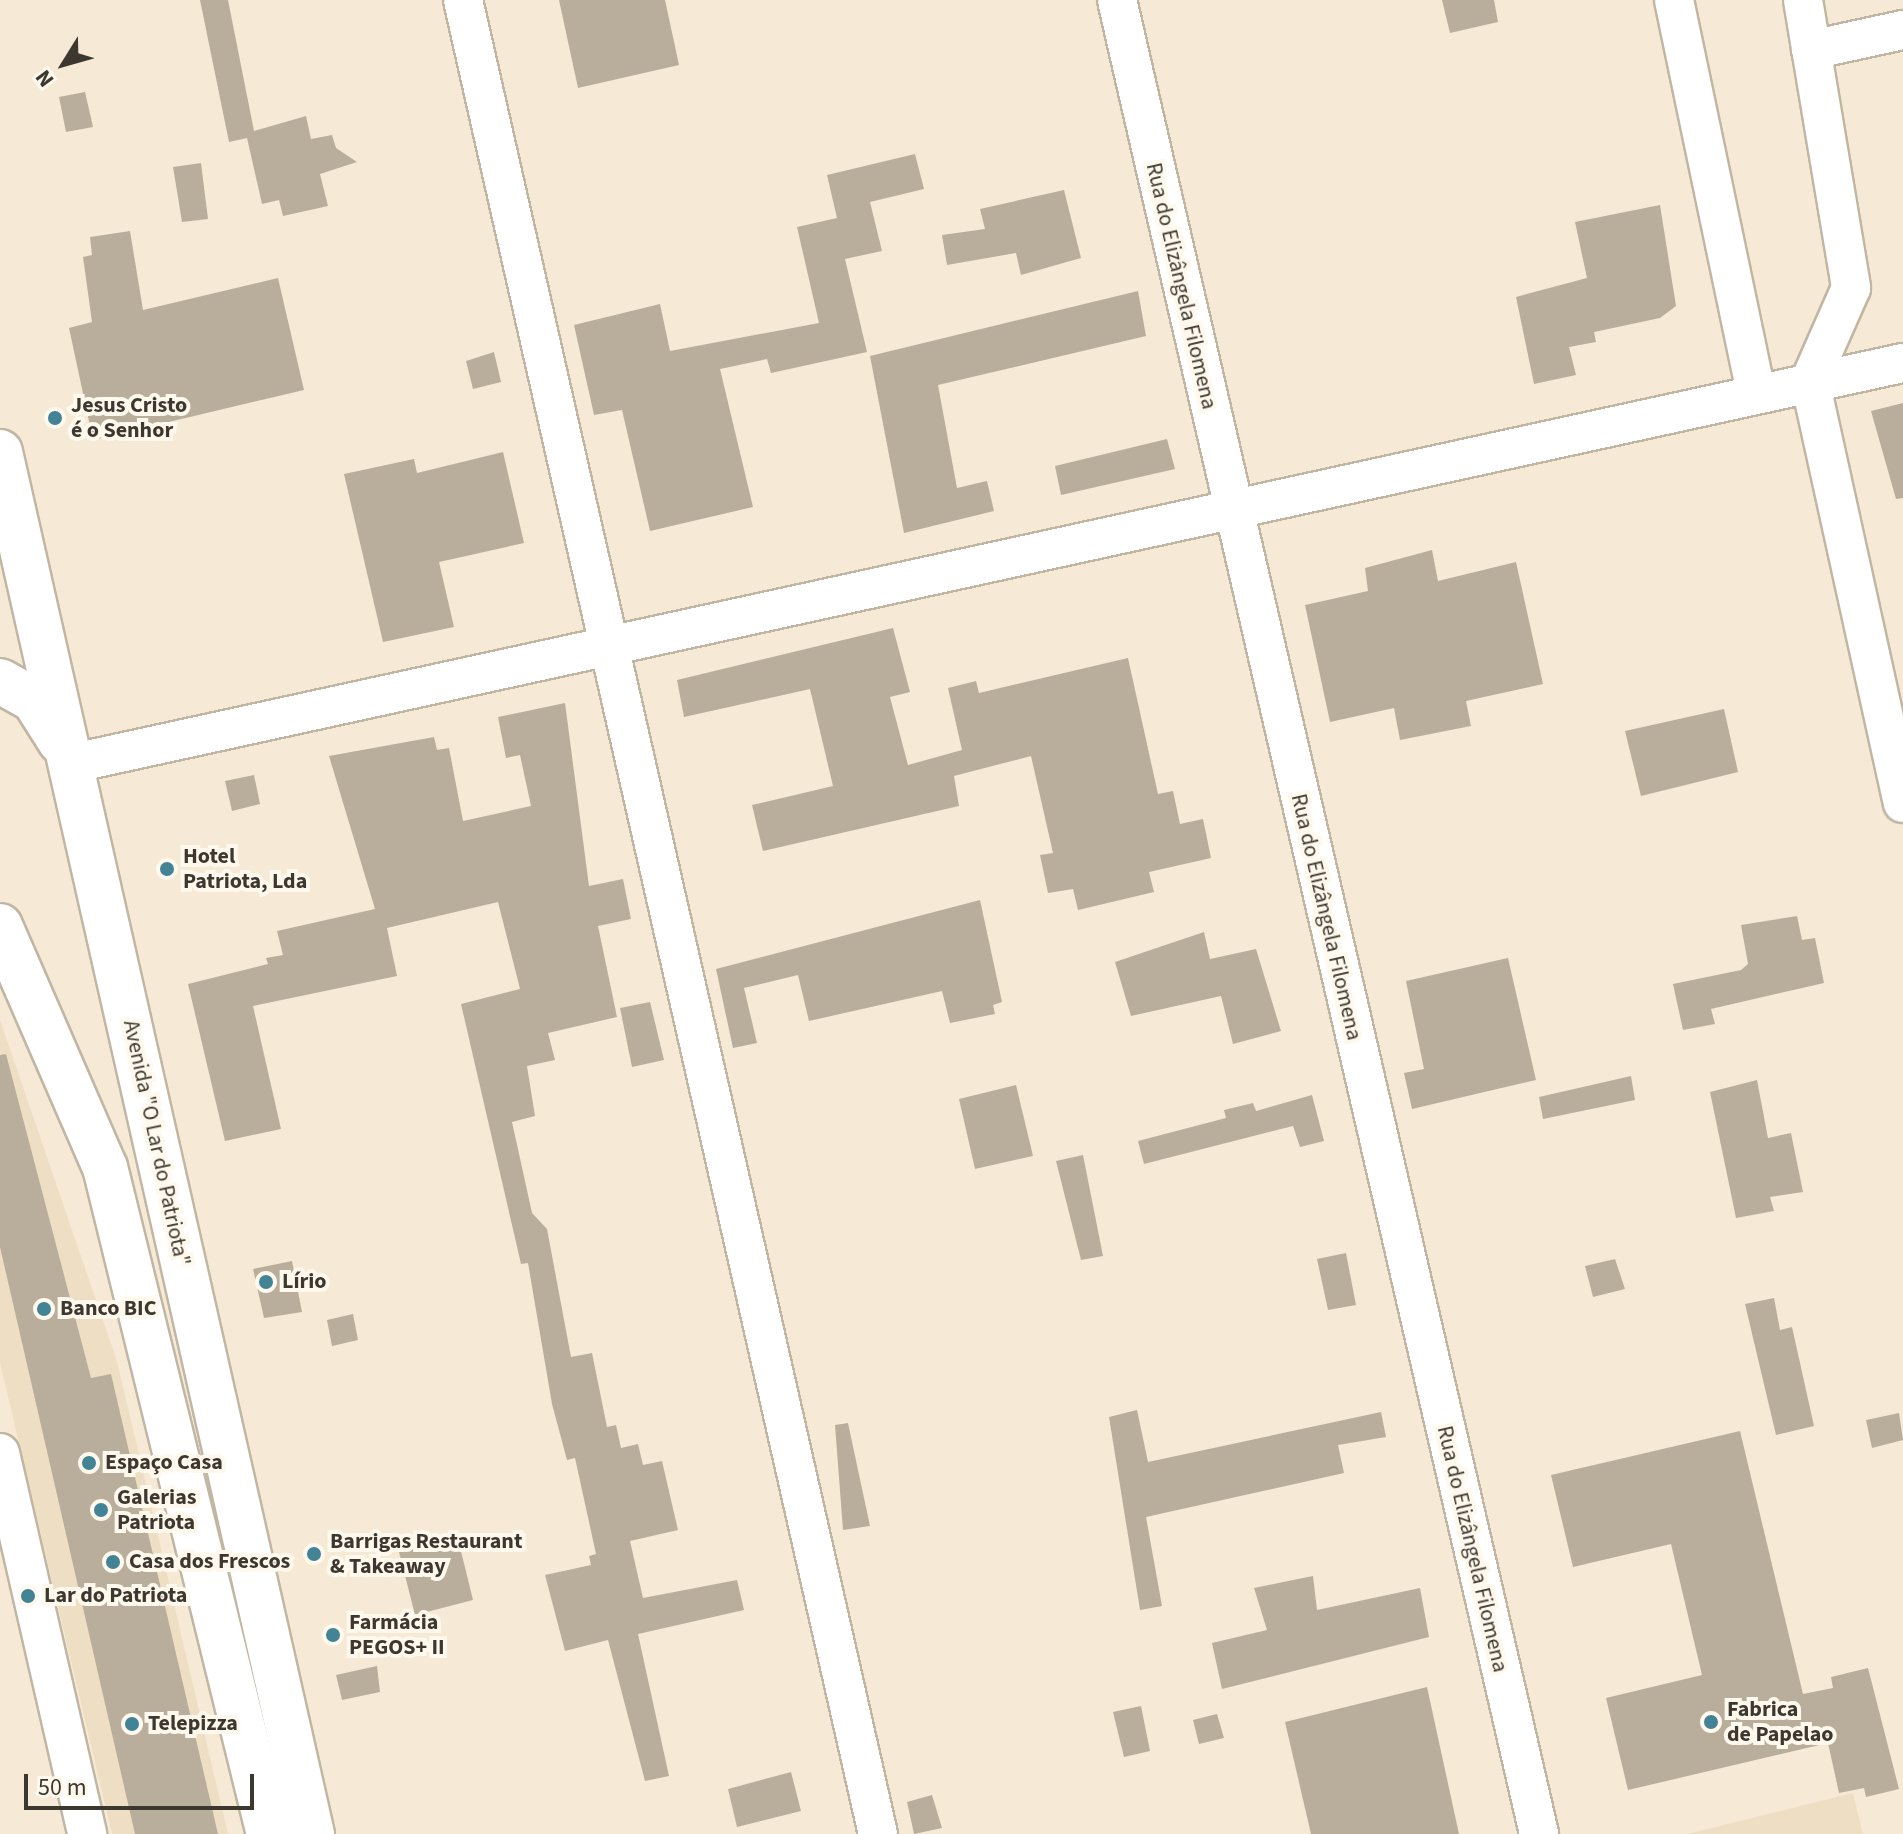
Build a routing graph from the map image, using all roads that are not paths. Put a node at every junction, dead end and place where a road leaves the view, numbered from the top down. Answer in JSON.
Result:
{"nodes":[{"id":1,"x":463,"y":0,"type":"edge"},
{"id":2,"x":1117,"y":0,"type":"edge"},
{"id":3,"x":1674,"y":0,"type":"edge"},
{"id":4,"x":1803,"y":0,"type":"edge"},
{"id":5,"x":1903,"y":30,"type":"edge"},
{"id":6,"x":1811,"y":50,"type":"junction"},
{"id":7,"x":1903,"y":363,"type":"edge"},
{"id":8,"x":1810,"y":381,"type":"junction"},
{"id":9,"x":1756,"y":391,"type":"junction"},
{"id":10,"x":0,"y":452,"type":"edge"},
{"id":11,"x":1231,"y":507,"type":"junction"},
{"id":12,"x":613,"y":644,"type":"junction"},
{"id":13,"x":0,"y":681,"type":"edge"},
{"id":14,"x":74,"y":763,"type":"junction"},
{"id":15,"x":1903,"y":803,"type":"edge"},
{"id":16,"x":0,"y":926,"type":"edge"},
{"id":17,"x":0,"y":1453,"type":"edge"},
{"id":18,"x":87,"y":1834,"type":"edge"},
{"id":19,"x":269,"y":1834,"type":"edge"},
{"id":20,"x":312,"y":1834,"type":"edge"},
{"id":21,"x":878,"y":1834,"type":"edge"},
{"id":22,"x":1539,"y":1834,"type":"edge"}],
"edges":[{"from":1,"to":12,"type":"street"},
{"from":2,"to":11,"type":"street","name":"Rua do Elizângela Filomena"},
{"from":3,"to":9,"type":"street"},
{"from":4,"to":6,"type":"street"},
{"from":5,"to":6,"type":"street"},
{"from":6,"to":8,"type":"street"},
{"from":7,"to":8,"type":"street"},
{"from":8,"to":9,"type":"street"},
{"from":8,"to":15,"type":"street"},
{"from":9,"to":11,"type":"street"},
{"from":10,"to":14,"type":"main road","name":"Avenida \"O Lar do Patriota\""},
{"from":11,"to":12,"type":"street"},
{"from":11,"to":22,"type":"street","name":"Rua do Elizângela Filomena"},
{"from":12,"to":14,"type":"street"},
{"from":12,"to":21,"type":"street"},
{"from":13,"to":14,"type":"main road"},
{"from":14,"to":20,"type":"main road","name":"Avenida \"O Lar do Patriota\""},
{"from":16,"to":19,"type":"main road"},
{"from":17,"to":18,"type":"street"}]}
